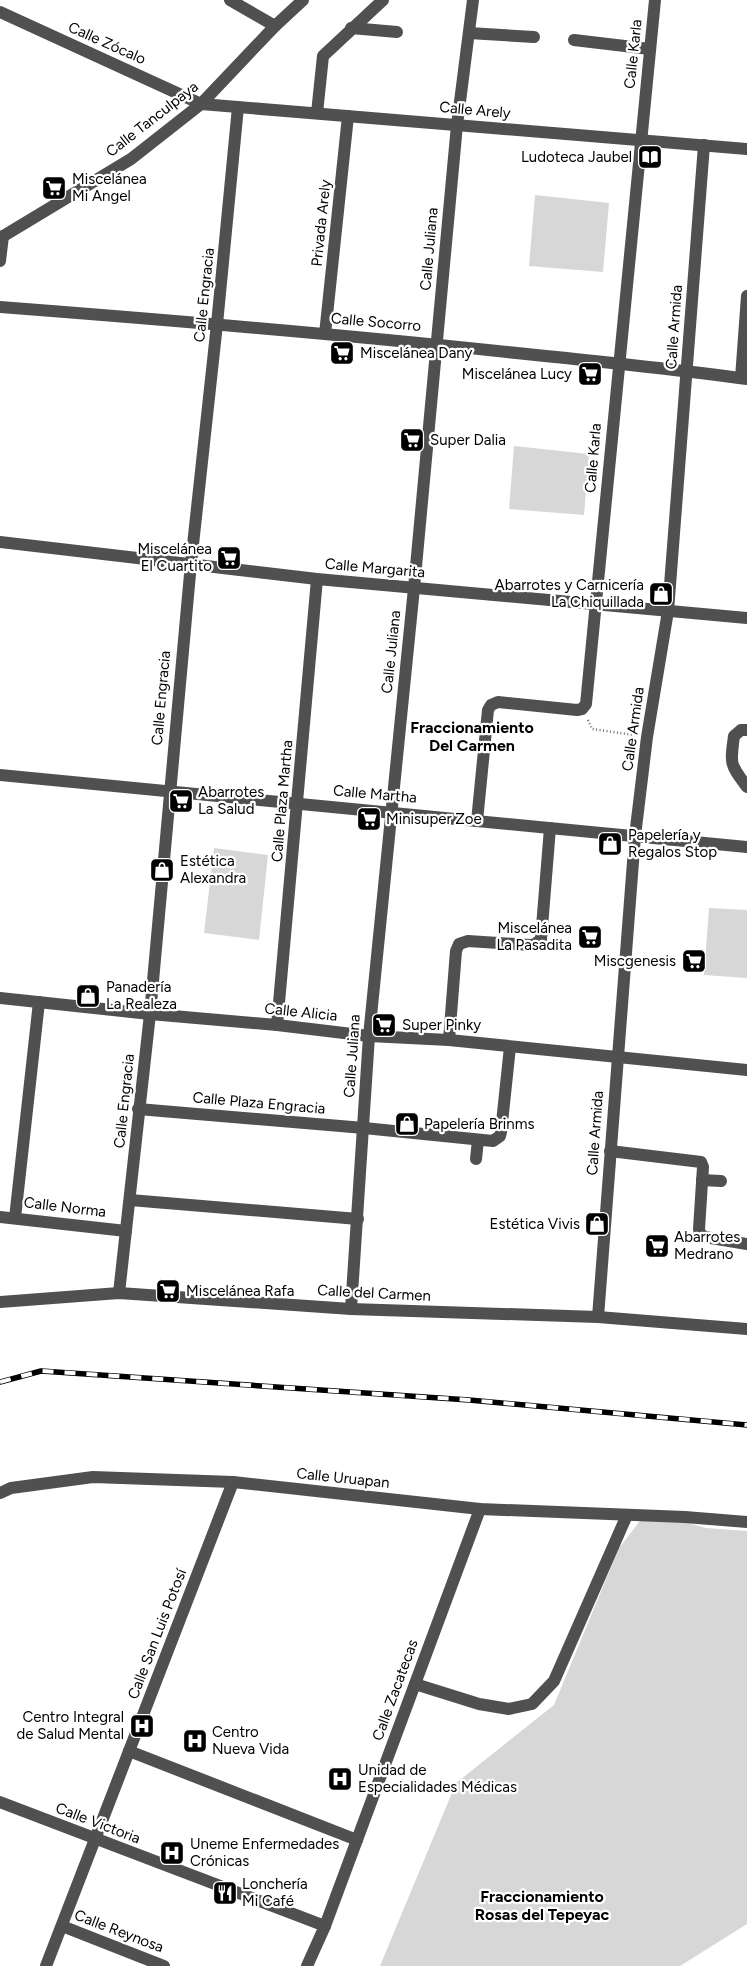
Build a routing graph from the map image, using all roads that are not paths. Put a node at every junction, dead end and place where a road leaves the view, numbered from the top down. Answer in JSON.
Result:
{"nodes":[{"id":1,"x":230,"y":0,"type":"edge"},
{"id":2,"x":303,"y":0,"type":"edge"},
{"id":3,"x":382,"y":0,"type":"edge"},
{"id":4,"x":473,"y":0,"type":"edge"},
{"id":5,"x":655,"y":0,"type":"edge"},
{"id":6,"x":0,"y":12,"type":"edge"},
{"id":7,"x":276,"y":26,"type":"junction"},
{"id":8,"x":351,"y":28,"type":"junction"},
{"id":9,"x":397,"y":32,"type":"dead end"},
{"id":10,"x":469,"y":33,"type":"junction"},
{"id":11,"x":534,"y":37,"type":"dead end"},
{"id":12,"x":574,"y":40,"type":"dead end"},
{"id":13,"x":650,"y":49,"type":"junction"},
{"id":14,"x":201,"y":104,"type":"junction"},
{"id":15,"x":238,"y":106,"type":"junction"},
{"id":16,"x":317,"y":113,"type":"junction"},
{"id":17,"x":348,"y":116,"type":"junction"},
{"id":18,"x":457,"y":125,"type":"junction"},
{"id":19,"x":641,"y":140,"type":"junction"},
{"id":20,"x":704,"y":145,"type":"junction"},
{"id":21,"x":747,"y":149,"type":"edge"},
{"id":22,"x":2,"y":237,"type":"edge"},
{"id":23,"x":0,"y":261,"type":"edge"},
{"id":24,"x":747,"y":296,"type":"edge"},
{"id":25,"x":0,"y":307,"type":"edge"},
{"id":26,"x":217,"y":324,"type":"junction"},
{"id":27,"x":325,"y":334,"type":"junction"},
{"id":28,"x":437,"y":344,"type":"junction"},
{"id":29,"x":618,"y":363,"type":"junction"},
{"id":30,"x":687,"y":372,"type":"junction"},
{"id":31,"x":744,"y":379,"type":"edge"},
{"id":32,"x":0,"y":542,"type":"edge"},
{"id":33,"x":191,"y":563,"type":"junction"},
{"id":34,"x":317,"y":579,"type":"junction"},
{"id":35,"x":414,"y":588,"type":"junction"},
{"id":36,"x":596,"y":605,"type":"junction"},
{"id":37,"x":668,"y":611,"type":"junction"},
{"id":38,"x":747,"y":618,"type":"edge"},
{"id":39,"x":747,"y":730,"type":"edge"},
{"id":40,"x":0,"y":775,"type":"edge"},
{"id":41,"x":747,"y":787,"type":"edge"},
{"id":42,"x":169,"y":791,"type":"junction"},
{"id":43,"x":298,"y":804,"type":"junction"},
{"id":44,"x":391,"y":812,"type":"junction"},
{"id":45,"x":477,"y":821,"type":"junction"},
{"id":46,"x":550,"y":828,"type":"junction"},
{"id":47,"x":635,"y":836,"type":"junction"},
{"id":48,"x":747,"y":846,"type":"edge"},
{"id":49,"x":0,"y":998,"type":"edge"},
{"id":50,"x":39,"y":1002,"type":"junction"},
{"id":51,"x":150,"y":1014,"type":"junction"},
{"id":52,"x":277,"y":1025,"type":"junction"},
{"id":53,"x":369,"y":1036,"type":"junction"},
{"id":54,"x":449,"y":1040,"type":"junction"},
{"id":55,"x":510,"y":1046,"type":"junction"},
{"id":56,"x":617,"y":1057,"type":"junction"},
{"id":57,"x":747,"y":1070,"type":"edge"},
{"id":58,"x":138,"y":1109,"type":"junction"},
{"id":59,"x":364,"y":1128,"type":"junction"},
{"id":60,"x":478,"y":1140,"type":"junction"},
{"id":61,"x":610,"y":1151,"type":"junction"},
{"id":62,"x":476,"y":1159,"type":"dead end"},
{"id":63,"x":702,"y":1180,"type":"junction"},
{"id":64,"x":721,"y":1182,"type":"dead end"},
{"id":65,"x":130,"y":1200,"type":"junction"},
{"id":66,"x":0,"y":1217,"type":"edge"},
{"id":67,"x":15,"y":1218,"type":"junction"},
{"id":68,"x":358,"y":1220,"type":"junction"},
{"id":69,"x":126,"y":1231,"type":"junction"},
{"id":70,"x":747,"y":1244,"type":"edge"},
{"id":71,"x":119,"y":1293,"type":"junction"},
{"id":72,"x":0,"y":1302,"type":"edge"},
{"id":73,"x":352,"y":1309,"type":"junction"},
{"id":74,"x":598,"y":1317,"type":"junction"},
{"id":75,"x":747,"y":1329,"type":"edge"},
{"id":76,"x":233,"y":1482,"type":"junction"},
{"id":77,"x":0,"y":1493,"type":"edge"},
{"id":78,"x":480,"y":1508,"type":"junction"},
{"id":79,"x":627,"y":1514,"type":"junction"},
{"id":80,"x":747,"y":1522,"type":"edge"},
{"id":81,"x":414,"y":1684,"type":"junction"},
{"id":82,"x":129,"y":1751,"type":"junction"},
{"id":83,"x":0,"y":1802,"type":"edge"},
{"id":84,"x":95,"y":1839,"type":"junction"},
{"id":85,"x":357,"y":1840,"type":"junction"},
{"id":86,"x":62,"y":1926,"type":"junction"},
{"id":87,"x":325,"y":1926,"type":"junction"},
{"id":88,"x":46,"y":1966,"type":"edge"},
{"id":89,"x":164,"y":1966,"type":"edge"},
{"id":90,"x":307,"y":1966,"type":"edge"}],
"edges":[{"from":1,"to":7,"type":"street"},
{"from":2,"to":7,"type":"street","name":"Calle Tanculpaya"},
{"from":3,"to":8,"type":"street"},
{"from":4,"to":10,"type":"street","name":"Calle Juliana"},
{"from":5,"to":13,"type":"street","name":"Calle Karla"},
{"from":6,"to":14,"type":"street","name":"Calle Zócalo"},
{"from":7,"to":14,"type":"street","name":"Calle Tanculpaya"},
{"from":8,"to":9,"type":"street"},
{"from":8,"to":16,"type":"street"},
{"from":10,"to":11,"type":"street"},
{"from":10,"to":18,"type":"street","name":"Calle Juliana"},
{"from":12,"to":13,"type":"street"},
{"from":13,"to":19,"type":"street","name":"Calle Karla"},
{"from":14,"to":15,"type":"street","name":"Calle Arely"},
{"from":14,"to":22,"type":"street","name":"Calle Tanculpaya"},
{"from":15,"to":16,"type":"street","name":"Calle Arely"},
{"from":15,"to":26,"type":"street","name":"Calle Engracia"},
{"from":16,"to":17,"type":"street","name":"Calle Arely"},
{"from":17,"to":18,"type":"street","name":"Calle Arely"},
{"from":17,"to":27,"type":"street","name":"Privada Arely"},
{"from":18,"to":19,"type":"street","name":"Calle Arely"},
{"from":18,"to":28,"type":"street","name":"Calle Juliana"},
{"from":19,"to":20,"type":"street","name":"Calle Arely"},
{"from":19,"to":29,"type":"street","name":"Calle Karla"},
{"from":20,"to":21,"type":"street","name":"Calle Arely"},
{"from":20,"to":30,"type":"street","name":"Calle Armida"},
{"from":22,"to":23,"type":"street"},
{"from":24,"to":31,"type":"street"},
{"from":25,"to":26,"type":"street","name":"Calle Socorro"},
{"from":26,"to":27,"type":"street","name":"Calle Socorro"},
{"from":26,"to":33,"type":"street","name":"Calle Engracia"},
{"from":27,"to":28,"type":"street","name":"Calle Socorro"},
{"from":28,"to":29,"type":"street","name":"Calle Socorro"},
{"from":28,"to":35,"type":"street","name":"Calle Juliana"},
{"from":29,"to":30,"type":"street","name":"Calle Socorro"},
{"from":29,"to":36,"type":"street","name":"Calle Karla"},
{"from":30,"to":31,"type":"street","name":"Calle Socorro"},
{"from":30,"to":37,"type":"street","name":"Calle Armida"},
{"from":32,"to":33,"type":"street","name":"Calle Margarita"},
{"from":33,"to":34,"type":"street","name":"Calle Margarita"},
{"from":33,"to":42,"type":"street","name":"Calle Engracia"},
{"from":34,"to":35,"type":"street","name":"Calle Margarita"},
{"from":34,"to":43,"type":"street","name":"Calle Plaza Martha"},
{"from":35,"to":36,"type":"street","name":"Calle Margarita"},
{"from":35,"to":44,"type":"street","name":"Calle Juliana"},
{"from":36,"to":37,"type":"street","name":"Calle Margarita"},
{"from":36,"to":45,"type":"street","name":"Calle Karla"},
{"from":37,"to":38,"type":"street","name":"Calle Margarita"},
{"from":37,"to":47,"type":"street","name":"Calle Armida"},
{"from":39,"to":41,"type":"street"},
{"from":40,"to":42,"type":"street","name":"Calle Martha"},
{"from":42,"to":43,"type":"street","name":"Calle Martha"},
{"from":42,"to":51,"type":"street","name":"Calle Engracia"},
{"from":43,"to":44,"type":"street","name":"Calle Martha"},
{"from":43,"to":52,"type":"street","name":"Calle Plaza Martha"},
{"from":44,"to":45,"type":"street","name":"Calle Martha"},
{"from":44,"to":53,"type":"street","name":"Calle Juliana"},
{"from":45,"to":46,"type":"street","name":"Calle Martha"},
{"from":46,"to":47,"type":"street","name":"Calle Martha"},
{"from":46,"to":54,"type":"street"},
{"from":47,"to":48,"type":"street","name":"Calle Martha"},
{"from":47,"to":56,"type":"street","name":"Calle Armida"},
{"from":49,"to":50,"type":"street","name":"Calle Alicia"},
{"from":50,"to":51,"type":"street","name":"Calle Alicia"},
{"from":50,"to":67,"type":"street"},
{"from":51,"to":52,"type":"street","name":"Calle Alicia"},
{"from":51,"to":58,"type":"street","name":"Calle Engracia"},
{"from":52,"to":53,"type":"street","name":"Calle Alicia"},
{"from":53,"to":54,"type":"street","name":"Calle Alicia"},
{"from":53,"to":59,"type":"street","name":"Calle Juliana"},
{"from":54,"to":55,"type":"street","name":"Calle Alicia"},
{"from":55,"to":56,"type":"street","name":"Calle Alicia"},
{"from":55,"to":60,"type":"street","name":"Calle Plaza Engracia"},
{"from":56,"to":57,"type":"street","name":"Calle Alicia"},
{"from":56,"to":61,"type":"street","name":"Calle Armida"},
{"from":58,"to":59,"type":"street","name":"Calle Plaza Engracia"},
{"from":58,"to":65,"type":"street","name":"Calle Engracia"},
{"from":59,"to":60,"type":"street","name":"Calle Plaza Engracia"},
{"from":59,"to":68,"type":"street","name":"Calle Juliana"},
{"from":60,"to":62,"type":"street"},
{"from":61,"to":63,"type":"street"},
{"from":61,"to":74,"type":"street","name":"Calle Armida"},
{"from":63,"to":64,"type":"street"},
{"from":63,"to":70,"type":"street"},
{"from":65,"to":68,"type":"street"},
{"from":65,"to":69,"type":"street","name":"Calle Engracia"},
{"from":66,"to":67,"type":"street","name":"Calle Norma"},
{"from":67,"to":69,"type":"street","name":"Calle Norma"},
{"from":68,"to":73,"type":"street","name":"Calle Juliana"},
{"from":69,"to":71,"type":"street","name":"Calle Engracia"},
{"from":71,"to":72,"type":"street","name":"Calle del Carmen"},
{"from":71,"to":73,"type":"street","name":"Calle del Carmen"},
{"from":73,"to":74,"type":"street","name":"Calle del Carmen"},
{"from":74,"to":75,"type":"street","name":"Calle del Carmen"},
{"from":76,"to":77,"type":"street","name":"Calle Uruapan"},
{"from":76,"to":78,"type":"street","name":"Calle Uruapan"},
{"from":76,"to":82,"type":"street","name":"Calle San Luis Potosí"},
{"from":78,"to":79,"type":"street","name":"Calle Uruapan"},
{"from":78,"to":81,"type":"street","name":"Calle Zacatecas"},
{"from":79,"to":80,"type":"street","name":"Calle Uruapan"},
{"from":79,"to":81,"type":"street"},
{"from":81,"to":85,"type":"street","name":"Calle Zacatecas"},
{"from":82,"to":84,"type":"street","name":"Calle San Luis Potosí"},
{"from":82,"to":85,"type":"street"},
{"from":83,"to":84,"type":"street","name":"Calle Victoria"},
{"from":84,"to":86,"type":"street","name":"Calle San Luis Potosí"},
{"from":84,"to":87,"type":"street","name":"Calle Victoria"},
{"from":85,"to":87,"type":"street","name":"Calle Zacatecas"},
{"from":86,"to":88,"type":"street","name":"Calle San Luis Potosí"},
{"from":86,"to":89,"type":"street","name":"Calle Reynosa"},
{"from":87,"to":90,"type":"street","name":"Calle Zacatecas"}]}
